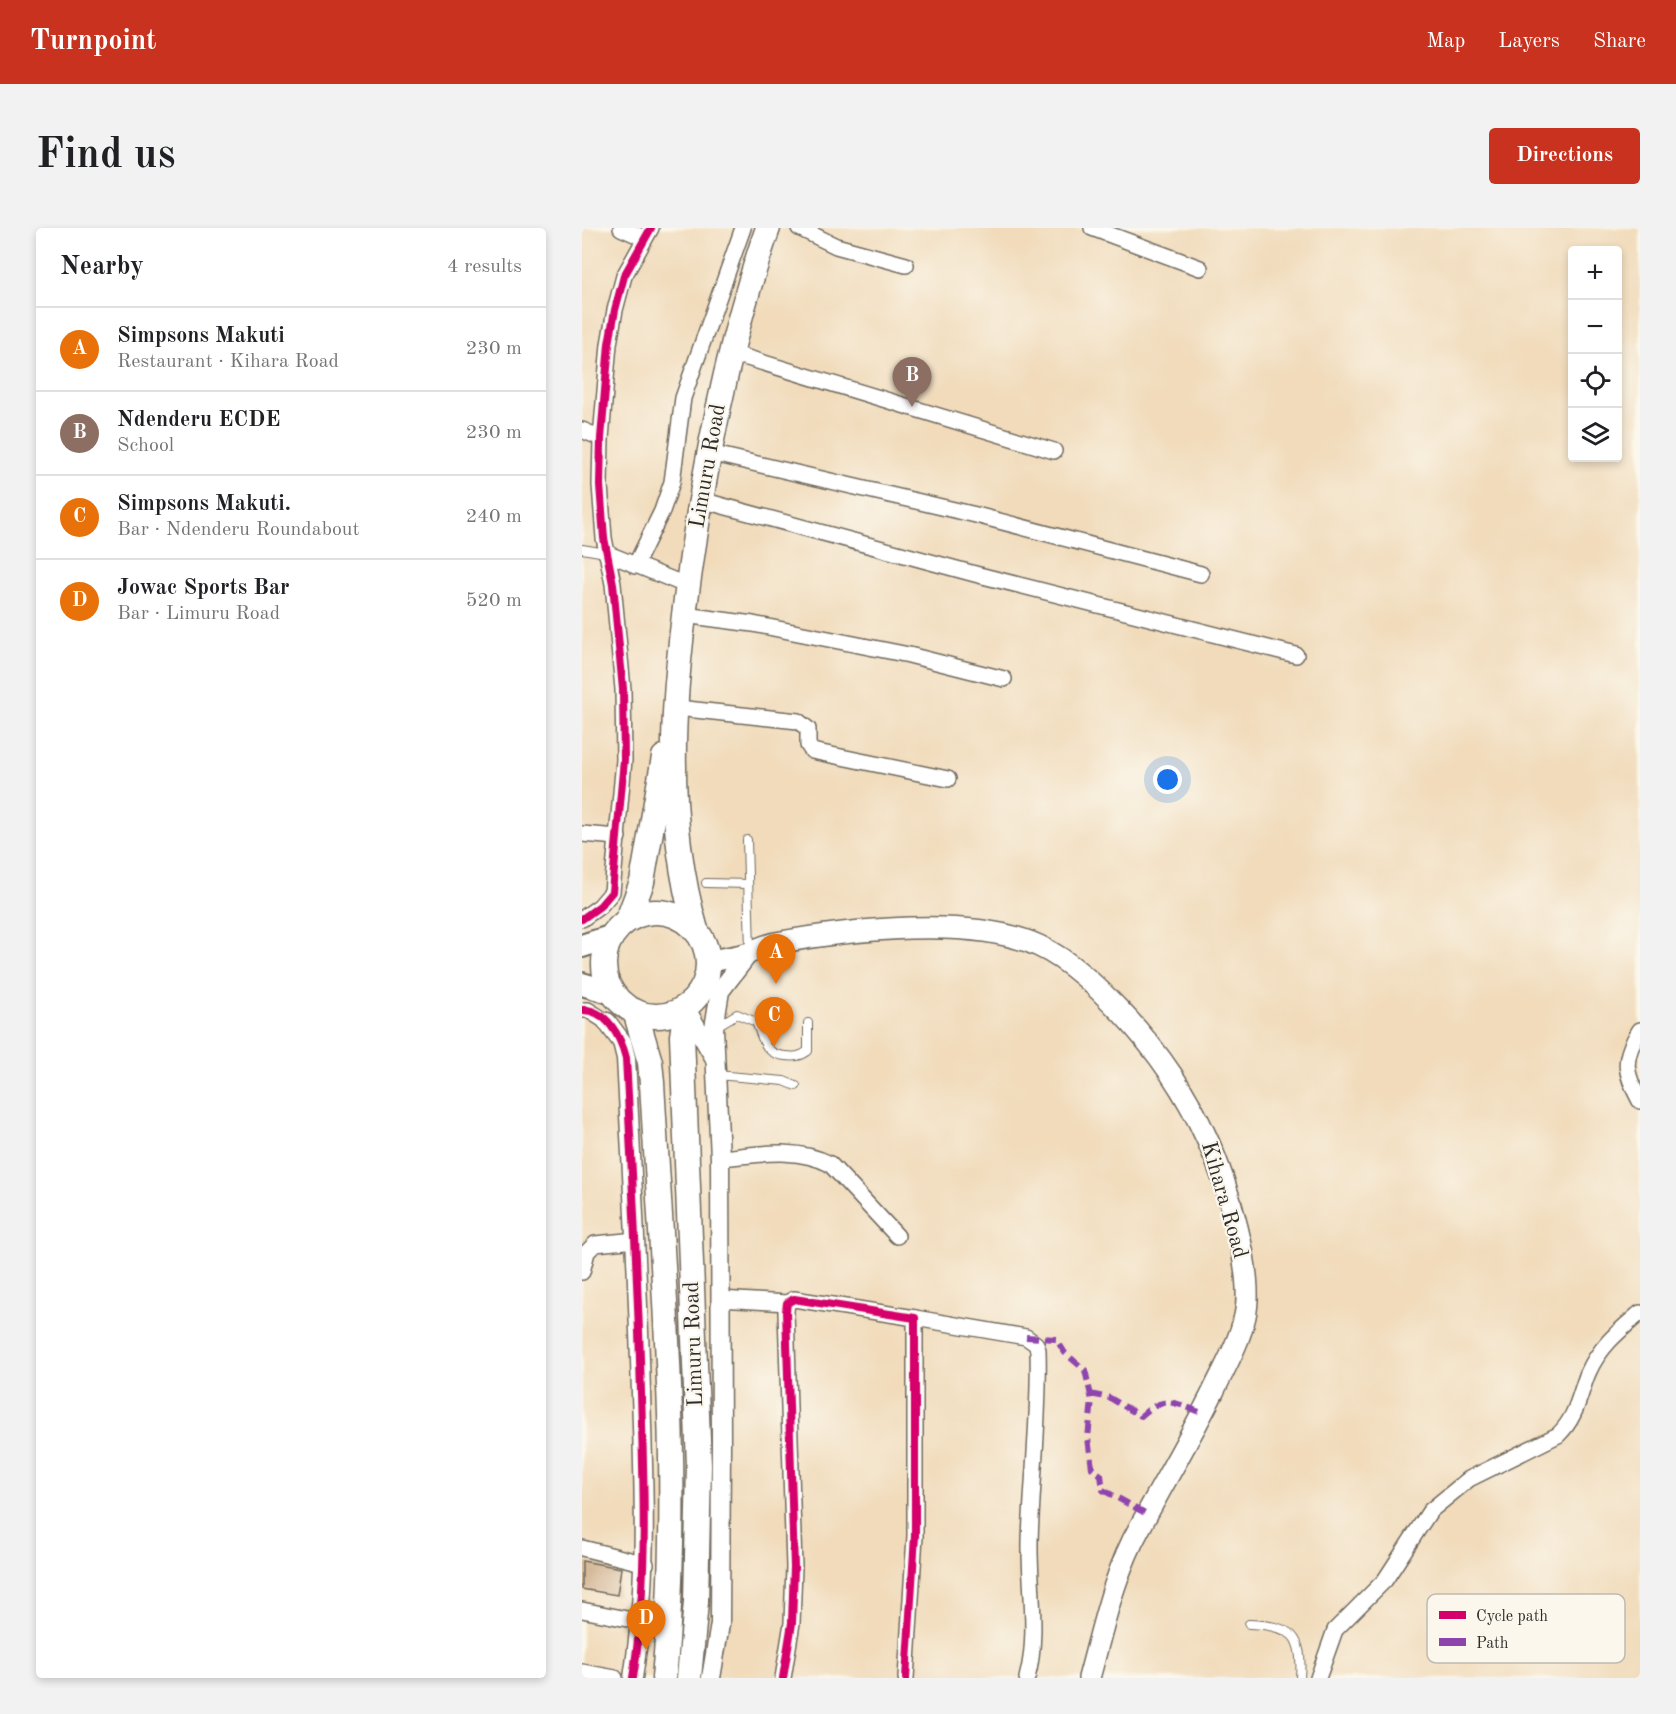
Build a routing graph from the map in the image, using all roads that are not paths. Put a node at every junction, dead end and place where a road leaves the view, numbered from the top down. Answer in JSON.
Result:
{"nodes":[{"id":1,"x":621,"y":228,"type":"edge"},
{"id":2,"x":743,"y":228,"type":"edge"},
{"id":3,"x":768,"y":228,"type":"edge"},
{"id":4,"x":799,"y":228,"type":"edge"},
{"id":5,"x":1092,"y":228,"type":"edge"},
{"id":6,"x":647,"y":233,"type":"edge"},
{"id":7,"x":906,"y":264,"type":"dead end"},
{"id":8,"x":1200,"y":268,"type":"dead end"},
{"id":9,"x":731,"y":353,"type":"junction"},
{"id":10,"x":582,"y":430,"type":"edge"},
{"id":11,"x":600,"y":438,"type":"junction"},
{"id":12,"x":1054,"y":451,"type":"dead end"},
{"id":13,"x":710,"y":453,"type":"junction"},
{"id":14,"x":701,"y":500,"type":"junction"},
{"id":15,"x":582,"y":549,"type":"edge"},
{"id":16,"x":606,"y":554,"type":"junction"},
{"id":17,"x":635,"y":567,"type":"junction"},
{"id":18,"x":1201,"y":574,"type":"dead end"},
{"id":19,"x":688,"y":586,"type":"junction"},
{"id":20,"x":684,"y":615,"type":"junction"},
{"id":21,"x":1296,"y":654,"type":"dead end"},
{"id":22,"x":1004,"y":679,"type":"dead end"},
{"id":23,"x":677,"y":708,"type":"junction"},
{"id":24,"x":948,"y":779,"type":"dead end"},
{"id":25,"x":582,"y":834,"type":"edge"},
{"id":26,"x":618,"y":837,"type":"junction"},
{"id":27,"x":747,"y":840,"type":"dead end"},
{"id":28,"x":706,"y":883,"type":"dead end"},
{"id":29,"x":748,"y":884,"type":"junction"},
{"id":30,"x":582,"y":919,"type":"edge"},
{"id":31,"x":628,"y":919,"type":"junction"},
{"id":32,"x":696,"y":930,"type":"junction"},
{"id":33,"x":610,"y":937,"type":"junction"},
{"id":34,"x":582,"y":946,"type":"edge"},
{"id":35,"x":750,"y":952,"type":"junction"},
{"id":36,"x":708,"y":962,"type":"junction"},
{"id":37,"x":582,"y":984,"type":"edge"},
{"id":38,"x":613,"y":993,"type":"junction"},
{"id":39,"x":686,"y":1009,"type":"junction"},
{"id":40,"x":582,"y":1010,"type":"edge"},
{"id":41,"x":635,"y":1011,"type":"junction"},
{"id":42,"x":607,"y":1022,"type":"joint"},
{"id":43,"x":807,"y":1023,"type":"dead end"},
{"id":44,"x":714,"y":1028,"type":"junction"},
{"id":45,"x":1640,"y":1030,"type":"edge"},
{"id":46,"x":715,"y":1067,"type":"junction"},
{"id":47,"x":796,"y":1086,"type":"dead end"},
{"id":48,"x":1640,"y":1101,"type":"edge"},
{"id":49,"x":720,"y":1158,"type":"junction"},
{"id":50,"x":897,"y":1236,"type":"dead end"},
{"id":51,"x":636,"y":1240,"type":"junction"},
{"id":52,"x":582,"y":1272,"type":"edge"},
{"id":53,"x":720,"y":1299,"type":"junction"},
{"id":54,"x":787,"y":1303,"type":"junction"},
{"id":55,"x":1640,"y":1313,"type":"edge"},
{"id":56,"x":915,"y":1318,"type":"junction"},
{"id":57,"x":582,"y":1548,"type":"edge"},
{"id":58,"x":646,"y":1564,"type":"junction"},
{"id":59,"x":582,"y":1610,"type":"edge"},
{"id":60,"x":642,"y":1622,"type":"junction"},
{"id":61,"x":1250,"y":1624,"type":"dead end"},
{"id":62,"x":582,"y":1672,"type":"edge"},
{"id":63,"x":615,"y":1678,"type":"edge"},
{"id":64,"x":633,"y":1678,"type":"edge"},
{"id":65,"x":664,"y":1678,"type":"edge"},
{"id":66,"x":690,"y":1678,"type":"edge"},
{"id":67,"x":711,"y":1678,"type":"edge"},
{"id":68,"x":783,"y":1678,"type":"edge"},
{"id":69,"x":906,"y":1678,"type":"edge"},
{"id":70,"x":1027,"y":1678,"type":"edge"},
{"id":71,"x":1089,"y":1678,"type":"edge"},
{"id":72,"x":1300,"y":1678,"type":"edge"},
{"id":73,"x":1318,"y":1678,"type":"edge"}],
"edges":[{"from":1,"to":6,"type":"street"},
{"from":2,"to":17,"type":"street"},
{"from":3,"to":9,"type":"highway","name":"Limuru Road"},
{"from":4,"to":7,"type":"street"},
{"from":5,"to":8,"type":"street"},
{"from":6,"to":11,"type":"street"},
{"from":9,"to":12,"type":"street"},
{"from":9,"to":13,"type":"highway","name":"Limuru Road"},
{"from":10,"to":11,"type":"street"},
{"from":11,"to":16,"type":"street"},
{"from":13,"to":14,"type":"highway","name":"Limuru Road"},
{"from":13,"to":18,"type":"street"},
{"from":14,"to":19,"type":"highway","name":"Limuru Road"},
{"from":14,"to":21,"type":"street"},
{"from":15,"to":16,"type":"lane"},
{"from":16,"to":17,"type":"street"},
{"from":16,"to":26,"type":"street"},
{"from":17,"to":19,"type":"street"},
{"from":19,"to":20,"type":"highway","name":"Limuru Road"},
{"from":20,"to":22,"type":"street"},
{"from":20,"to":23,"type":"highway","name":"Limuru Road"},
{"from":23,"to":24,"type":"street"},
{"from":23,"to":31,"type":"highway","name":"Limuru Road"},
{"from":23,"to":32,"type":"highway","name":"Limuru Road"},
{"from":25,"to":26,"type":"street"},
{"from":26,"to":30,"type":"street"},
{"from":27,"to":29,"type":"lane"},
{"from":28,"to":29,"type":"lane"},
{"from":29,"to":35,"type":"lane"},
{"from":31,"to":32,"type":"highway"},
{"from":31,"to":33,"type":"highway"},
{"from":32,"to":36,"type":"highway"},
{"from":33,"to":34,"type":"main road"},
{"from":33,"to":38,"type":"highway"},
{"from":35,"to":36,"type":"main road","name":"Kihara Road"},
{"from":35,"to":44,"type":"street"},
{"from":35,"to":71,"type":"main road","name":"Kihara Road"},
{"from":36,"to":39,"type":"highway"},
{"from":37,"to":38,"type":"main road"},
{"from":38,"to":41,"type":"highway"},
{"from":39,"to":41,"type":"highway"},
{"from":39,"to":46,"type":"street"},
{"from":39,"to":66,"type":"highway","name":"Limuru Road"},
{"from":40,"to":42,"type":"street"},
{"from":41,"to":65,"type":"highway","name":"Limuru Road"},
{"from":42,"to":51,"type":"street"},
{"from":43,"to":44,"type":"lane"},
{"from":44,"to":46,"type":"street"},
{"from":45,"to":48,"type":"street"},
{"from":46,"to":47,"type":"lane"},
{"from":46,"to":49,"type":"street"},
{"from":49,"to":50,"type":"street"},
{"from":49,"to":53,"type":"street"},
{"from":51,"to":52,"type":"street"},
{"from":51,"to":58,"type":"street"},
{"from":53,"to":54,"type":"street"},
{"from":53,"to":67,"type":"street"},
{"from":54,"to":56,"type":"street"},
{"from":54,"to":68,"type":"street"},
{"from":55,"to":73,"type":"street"},
{"from":56,"to":69,"type":"street"},
{"from":56,"to":70,"type":"street"},
{"from":57,"to":58,"type":"street"},
{"from":58,"to":60,"type":"street"},
{"from":59,"to":60,"type":"street"},
{"from":60,"to":64,"type":"street"},
{"from":61,"to":72,"type":"lane"},
{"from":62,"to":63,"type":"street"}]}
